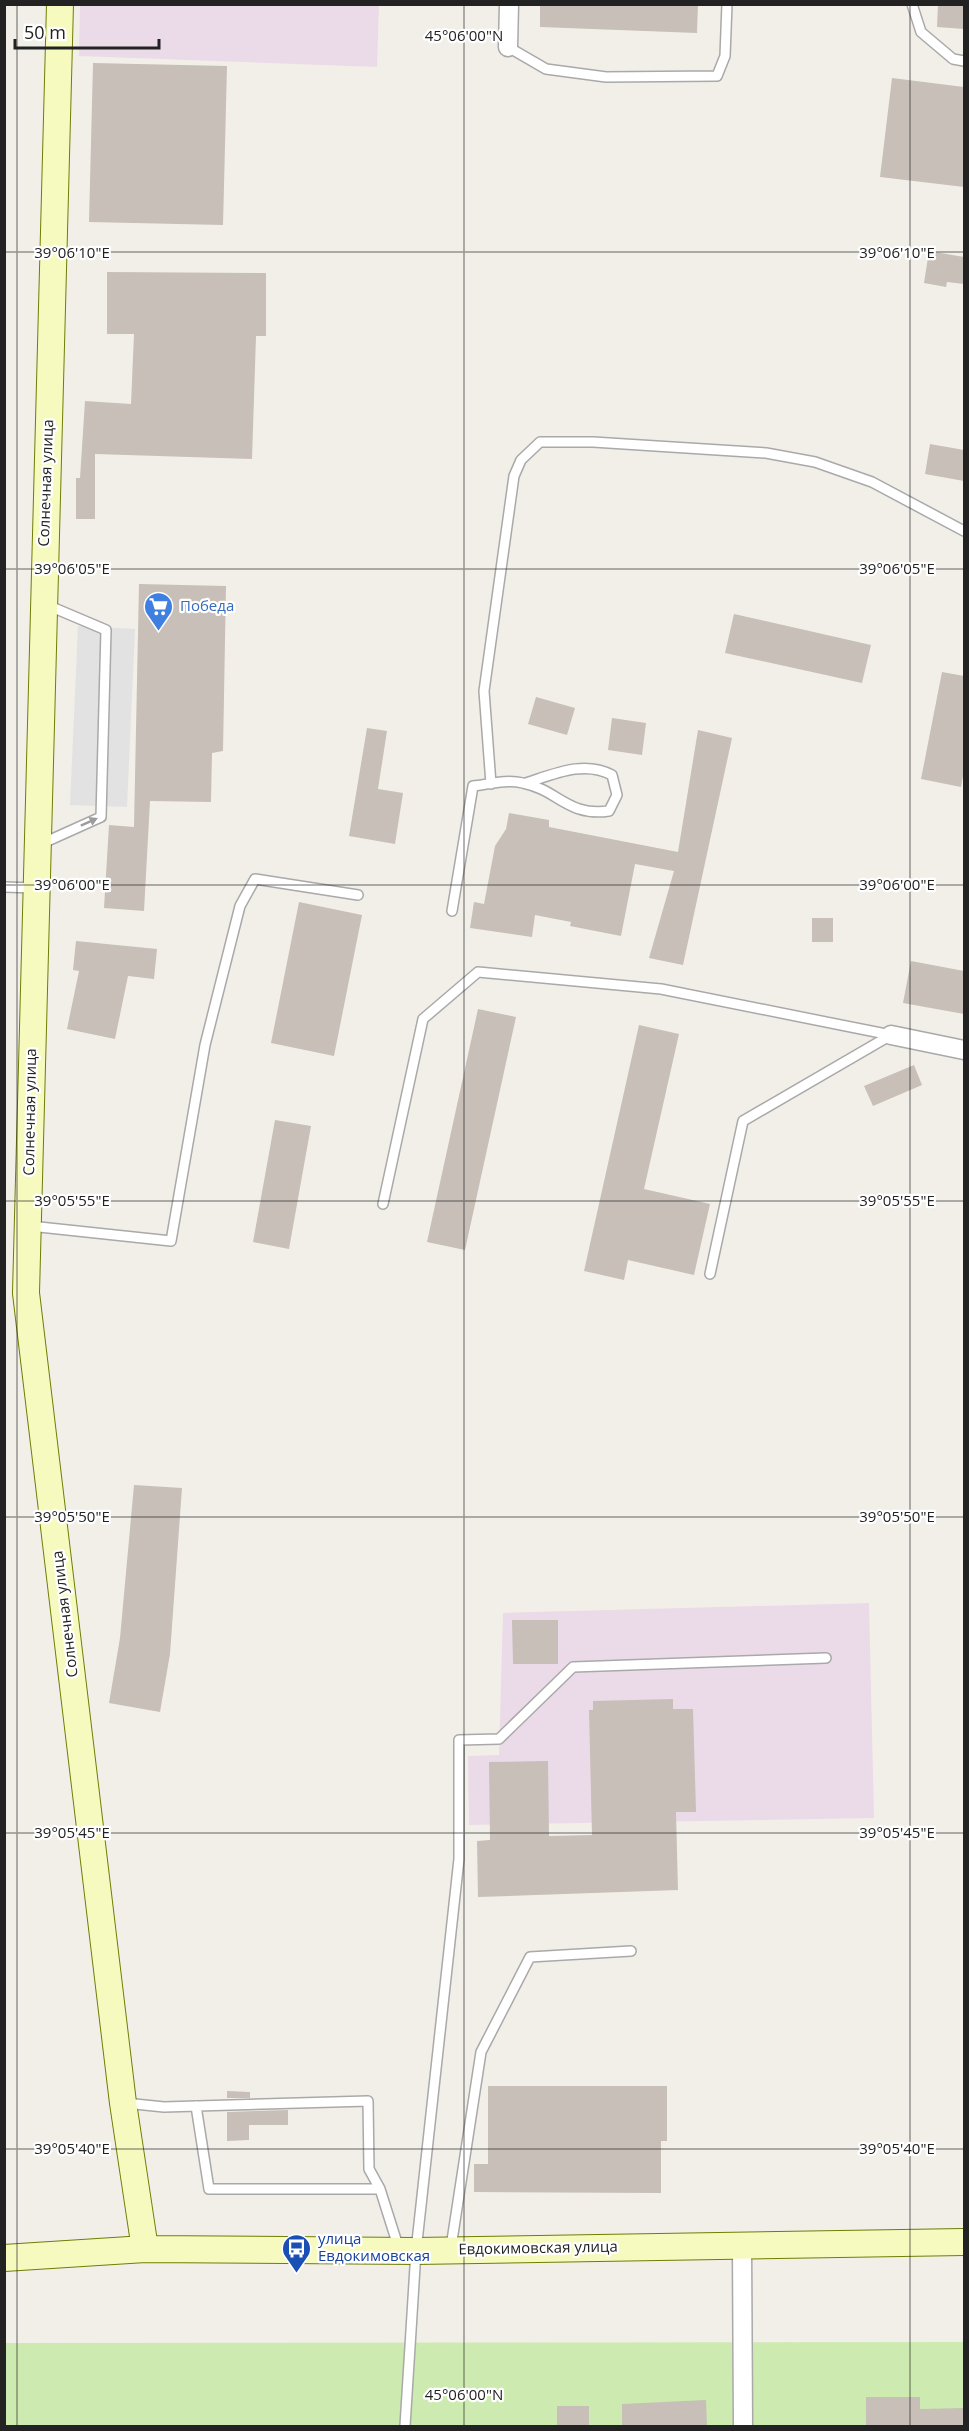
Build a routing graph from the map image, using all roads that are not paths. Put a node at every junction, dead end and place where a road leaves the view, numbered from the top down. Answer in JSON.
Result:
{"nodes":[{"id":1,"x":60,"y":4,"type":"edge"},
{"id":2,"x":509,"y":4,"type":"edge"},
{"id":3,"x":727,"y":4,"type":"edge"},
{"id":4,"x":912,"y":4,"type":"edge"},
{"id":5,"x":508,"y":47,"type":"joint"},
{"id":6,"x":964,"y":61,"type":"edge"},
{"id":7,"x":964,"y":531,"type":"edge"},
{"id":8,"x":43,"y":603,"type":"junction"},
{"id":9,"x":526,"y":783,"type":"junction"},
{"id":10,"x":490,"y":784,"type":"junction"},
{"id":11,"x":36,"y":846,"type":"junction"},
{"id":12,"x":4,"y":886,"type":"edge"},
{"id":13,"x":26,"y":887,"type":"junction"},
{"id":14,"x":358,"y":895,"type":"dead end"},
{"id":15,"x":452,"y":911,"type":"dead end"},
{"id":16,"x":891,"y":1035,"type":"junction"},
{"id":17,"x":964,"y":1050,"type":"edge"},
{"id":18,"x":384,"y":1204,"type":"dead end"},
{"id":19,"x":27,"y":1226,"type":"junction"},
{"id":20,"x":710,"y":1274,"type":"dead end"},
{"id":21,"x":826,"y":1658,"type":"dead end"},
{"id":22,"x":631,"y":1951,"type":"dead end"},
{"id":23,"x":123,"y":2103,"type":"junction"},
{"id":24,"x":196,"y":2106,"type":"junction"},
{"id":25,"x":380,"y":2188,"type":"junction"},
{"id":26,"x":964,"y":2242,"type":"edge"},
{"id":27,"x":742,"y":2246,"type":"junction"},
{"id":28,"x":145,"y":2249,"type":"junction"},
{"id":29,"x":451,"y":2250,"type":"junction"},
{"id":30,"x":408,"y":2251,"type":"junction"},
{"id":31,"x":4,"y":2258,"type":"edge"},
{"id":32,"x":405,"y":2427,"type":"edge"},
{"id":33,"x":743,"y":2427,"type":"edge"}],
"edges":[{"from":1,"to":8,"type":"main road","name":"Солнечная улица"},
{"from":2,"to":5,"type":"street"},
{"from":3,"to":5,"type":"lane"},
{"from":4,"to":6,"type":"lane"},
{"from":7,"to":10,"type":"lane"},
{"from":8,"to":11,"type":"main road","name":"Солнечная улица"},
{"from":11,"to":8,"type":"lane","one_way":true},
{"from":9,"to":9,"type":"lane"},
{"from":9,"to":10,"type":"lane"},
{"from":10,"to":15,"type":"lane"},
{"from":11,"to":13,"type":"main road","name":"Солнечная улица"},
{"from":12,"to":13,"type":"lane"},
{"from":13,"to":19,"type":"main road","name":"Солнечная улица"},
{"from":14,"to":19,"type":"lane"},
{"from":16,"to":17,"type":"street"},
{"from":16,"to":18,"type":"lane"},
{"from":16,"to":20,"type":"lane"},
{"from":19,"to":23,"type":"main road","name":"Солнечная улица"},
{"from":21,"to":30,"type":"lane"},
{"from":22,"to":29,"type":"lane"},
{"from":23,"to":24,"type":"lane"},
{"from":23,"to":28,"type":"main road","name":"Солнечная улица"},
{"from":24,"to":25,"type":"lane"},
{"from":24,"to":25,"type":"lane"},
{"from":25,"to":30,"type":"lane"},
{"from":26,"to":27,"type":"main road","name":"Евдокимовская улица"},
{"from":27,"to":29,"type":"main road","name":"Евдокимовская улица"},
{"from":27,"to":33,"type":"street"},
{"from":28,"to":30,"type":"main road","name":"Евдокимовская улица"},
{"from":28,"to":31,"type":"main road","name":"Евдокимовская улица"},
{"from":29,"to":30,"type":"main road","name":"Евдокимовская улица"},
{"from":30,"to":32,"type":"lane"}]}
